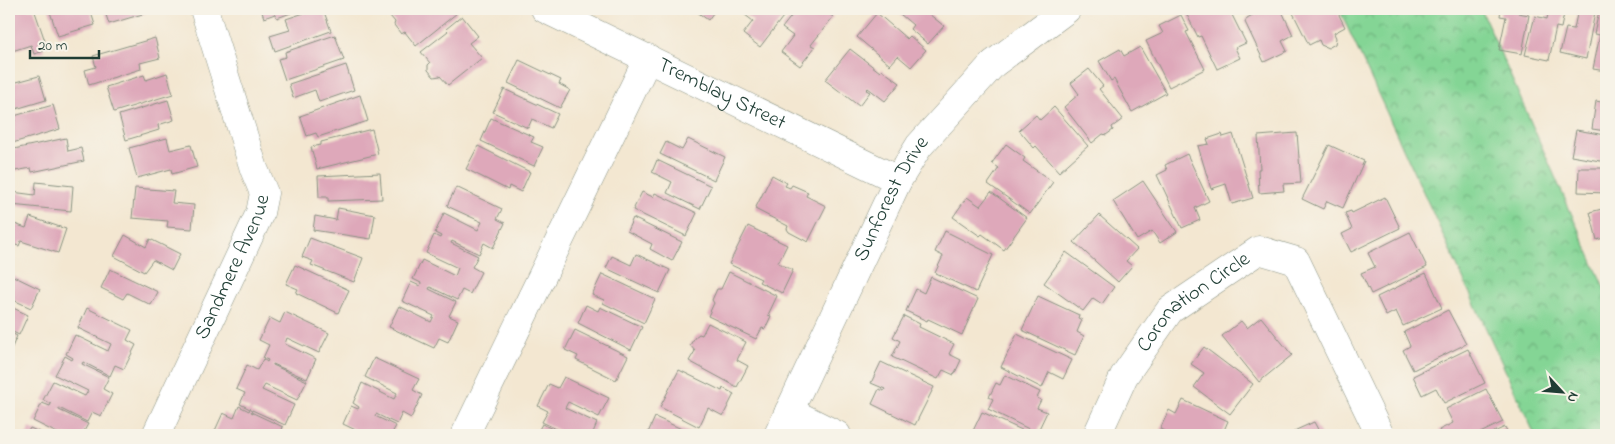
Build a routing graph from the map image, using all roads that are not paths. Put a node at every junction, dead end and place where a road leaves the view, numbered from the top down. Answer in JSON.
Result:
{"nodes":[{"id":1,"x":204,"y":9,"type":"edge"},
{"id":2,"x":545,"y":9,"type":"edge"},
{"id":3,"x":1068,"y":9,"type":"edge"},
{"id":4,"x":648,"y":58,"type":"junction"},
{"id":5,"x":898,"y":180,"type":"junction"},
{"id":6,"x":783,"y":423,"type":"edge"},
{"id":7,"x":156,"y":435,"type":"edge"},
{"id":8,"x":465,"y":435,"type":"edge"},
{"id":9,"x":837,"y":435,"type":"edge"},
{"id":10,"x":1097,"y":435,"type":"edge"},
{"id":11,"x":1380,"y":435,"type":"edge"}],
"edges":[{"from":1,"to":7,"type":"street","name":"Sandmere Avenue"},
{"from":2,"to":4,"type":"street","name":"Tremblay Street"},
{"from":3,"to":5,"type":"street","name":"Sunforest Drive"},
{"from":4,"to":5,"type":"street","name":"Tremblay Street"},
{"from":4,"to":8,"type":"street"},
{"from":5,"to":6,"type":"street","name":"Sunforest Drive"},
{"from":6,"to":9,"type":"street"},
{"from":10,"to":11,"type":"street","name":"Coronation Circle"}]}
